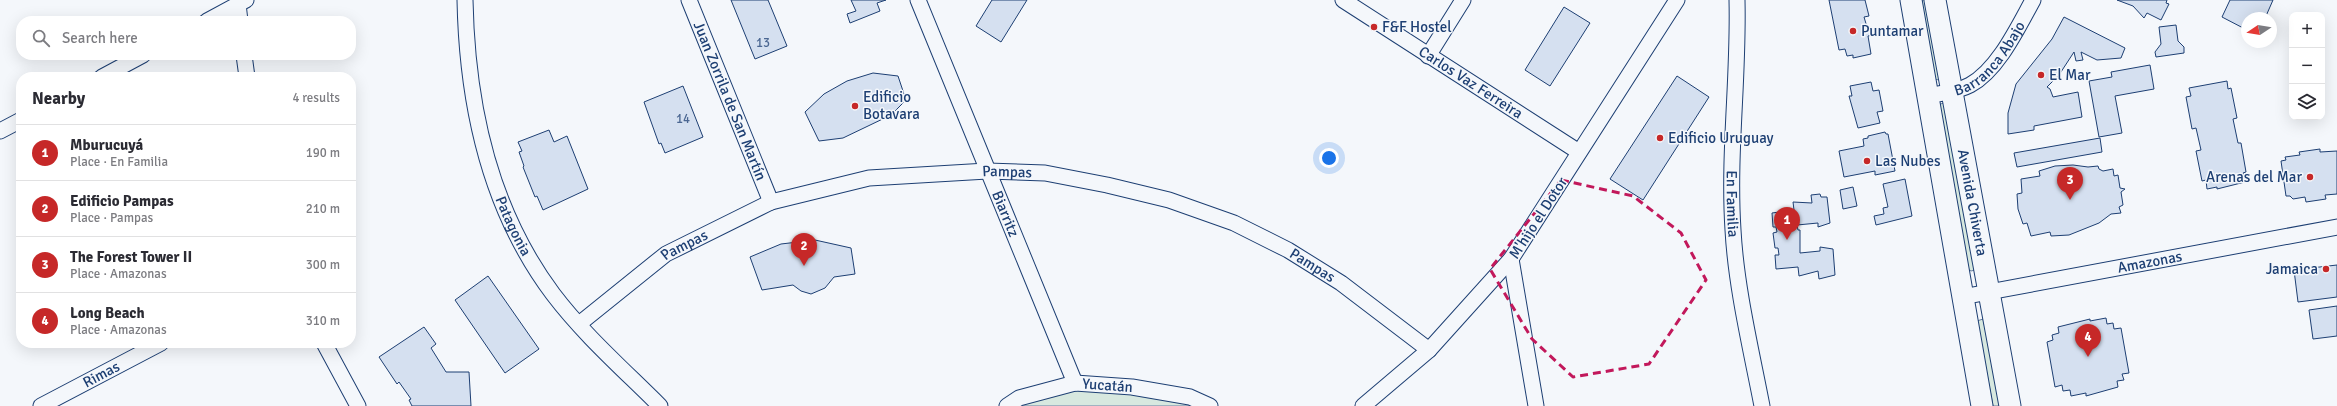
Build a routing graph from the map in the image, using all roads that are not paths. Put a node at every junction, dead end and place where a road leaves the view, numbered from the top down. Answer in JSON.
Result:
{"nodes":[{"id":1,"x":465,"y":0,"type":"edge"},
{"id":2,"x":688,"y":0,"type":"edge"},
{"id":3,"x":918,"y":0,"type":"edge"},
{"id":4,"x":1342,"y":0,"type":"edge"},
{"id":5,"x":1463,"y":0,"type":"edge"},
{"id":6,"x":1677,"y":0,"type":"edge"},
{"id":7,"x":1737,"y":0,"type":"edge"},
{"id":8,"x":1911,"y":0,"type":"edge"},
{"id":9,"x":1935,"y":0,"type":"edge"},
{"id":10,"x":2033,"y":0,"type":"edge"},
{"id":11,"x":242,"y":2,"type":"edge"},
{"id":12,"x":216,"y":16,"type":"edge"},
{"id":13,"x":241,"y":16,"type":"edge"},
{"id":14,"x":1428,"y":56,"type":"junction"},
{"id":15,"x":134,"y":60,"type":"edge"},
{"id":16,"x":245,"y":60,"type":"edge"},
{"id":17,"x":111,"y":72,"type":"edge"},
{"id":18,"x":246,"y":72,"type":"edge"},
{"id":19,"x":1951,"y":92,"type":"junction"},
{"id":20,"x":1928,"y":96,"type":"junction"},
{"id":21,"x":16,"y":123,"type":"edge"},
{"id":22,"x":0,"y":131,"type":"edge"},
{"id":23,"x":1579,"y":152,"type":"junction"},
{"id":24,"x":988,"y":170,"type":"junction"},
{"id":25,"x":770,"y":202,"type":"junction"},
{"id":26,"x":2337,"y":227,"type":"edge"},
{"id":27,"x":1511,"y":260,"type":"junction"},
{"id":28,"x":1990,"y":292,"type":"junction"},
{"id":29,"x":1962,"y":297,"type":"junction"},
{"id":30,"x":579,"y":324,"type":"junction"},
{"id":31,"x":151,"y":348,"type":"edge"},
{"id":32,"x":327,"y":348,"type":"edge"},
{"id":33,"x":1429,"y":350,"type":"junction"},
{"id":34,"x":1075,"y":383,"type":"junction"},
{"id":35,"x":41,"y":406,"type":"edge"},
{"id":36,"x":358,"y":406,"type":"edge"},
{"id":37,"x":660,"y":406,"type":"edge"},
{"id":38,"x":1007,"y":406,"type":"edge"},
{"id":39,"x":1210,"y":406,"type":"edge"},
{"id":40,"x":1363,"y":406,"type":"edge"},
{"id":41,"x":1536,"y":406,"type":"edge"},
{"id":42,"x":1762,"y":406,"type":"edge"},
{"id":43,"x":1982,"y":406,"type":"edge"},
{"id":44,"x":2010,"y":406,"type":"edge"}],
"edges":[{"from":1,"to":30,"type":"street","name":"Patagonia"},
{"from":2,"to":25,"type":"street","name":"Juan Zorrila de San Martín"},
{"from":3,"to":24,"type":"street","name":"Biarritz"},
{"from":4,"to":14,"type":"street","name":"Carlos Vaz Ferreira"},
{"from":5,"to":14,"type":"street"},
{"from":6,"to":23,"type":"street","name":"M'hijo el Dotor"},
{"from":7,"to":42,"type":"street","name":"En Familia"},
{"from":8,"to":20,"type":"street","name":"Avenida Chiverta"},
{"from":9,"to":19,"type":"street","name":"Avenida Chiverta"},
{"from":10,"to":19,"type":"street","name":"Barranca Abajo"},
{"from":11,"to":12,"type":"street"},
{"from":11,"to":13,"type":"street"},
{"from":14,"to":23,"type":"street","name":"Carlos Vaz Ferreira"},
{"from":15,"to":17,"type":"street"},
{"from":16,"to":18,"type":"street"},
{"from":19,"to":20,"type":"street","name":"Barranca Abajo"},
{"from":19,"to":28,"type":"street","name":"Avenida Chiverta"},
{"from":20,"to":29,"type":"street","name":"Avenida Chiverta"},
{"from":21,"to":22,"type":"street"},
{"from":23,"to":27,"type":"street","name":"M'hijo el Dotor"},
{"from":24,"to":25,"type":"street","name":"Pampas"},
{"from":24,"to":33,"type":"street","name":"Pampas"},
{"from":24,"to":34,"type":"street","name":"Biarritz"},
{"from":25,"to":30,"type":"street","name":"Pampas"},
{"from":26,"to":28,"type":"street","name":"Amazonas"},
{"from":27,"to":33,"type":"street","name":"M'hijo el Dotor"},
{"from":27,"to":41,"type":"street"},
{"from":28,"to":29,"type":"street","name":"Amazonas"},
{"from":28,"to":44,"type":"street","name":"Avenida Chiverta"},
{"from":29,"to":43,"type":"street","name":"Avenida Chiverta"},
{"from":30,"to":37,"type":"street","name":"Patagonia"},
{"from":31,"to":35,"type":"street","name":"Rimas"},
{"from":32,"to":36,"type":"street"},
{"from":33,"to":40,"type":"street","name":"M'hijo el Dotor"},
{"from":34,"to":38,"type":"street","name":"Yucatán"},
{"from":34,"to":39,"type":"street","name":"Yucatán"}]}
